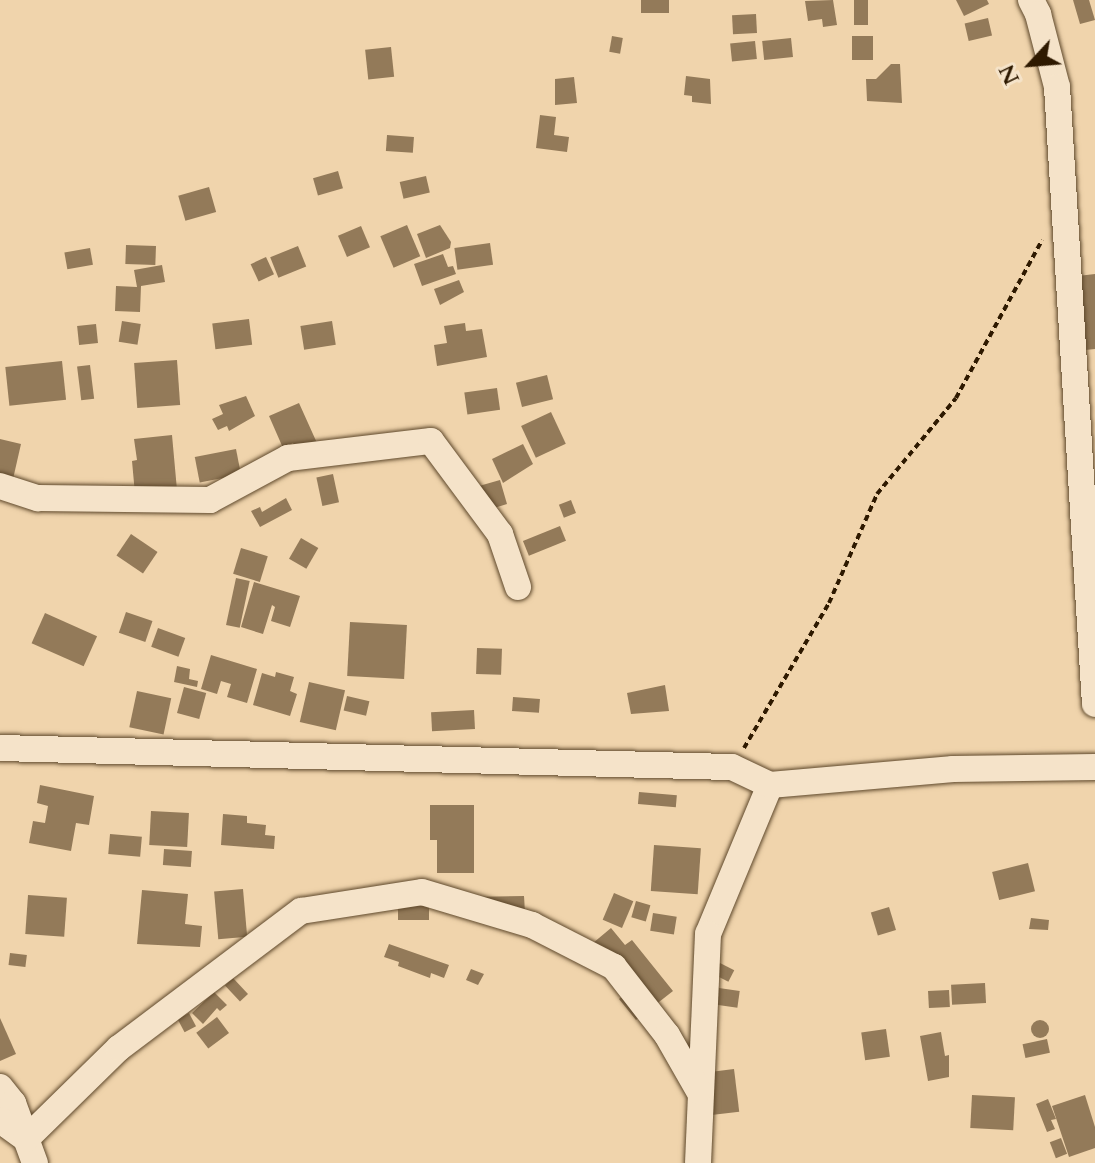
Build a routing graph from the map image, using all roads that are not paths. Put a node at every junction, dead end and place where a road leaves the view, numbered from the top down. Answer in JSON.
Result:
{"nodes":[{"id":1,"x":1031,"y":0,"type":"edge"},
{"id":2,"x":0,"y":486,"type":"edge"},
{"id":3,"x":518,"y":587,"type":"dead end"},
{"id":4,"x":1095,"y":704,"type":"edge"},
{"id":5,"x":0,"y":748,"type":"edge"},
{"id":6,"x":1095,"y":767,"type":"edge"},
{"id":7,"x":770,"y":785,"type":"junction"},
{"id":8,"x":0,"y":1087,"type":"edge"},
{"id":9,"x":699,"y":1091,"type":"junction"},
{"id":10,"x":0,"y":1120,"type":"edge"},
{"id":11,"x":30,"y":1151,"type":"edge"},
{"id":12,"x":698,"y":1163,"type":"edge"}],
"edges":[{"from":1,"to":4,"type":"street"},
{"from":2,"to":3,"type":"street"},
{"from":5,"to":7,"type":"street"},
{"from":6,"to":7,"type":"street"},
{"from":7,"to":9,"type":"street"},
{"from":8,"to":11,"type":"street"},
{"from":9,"to":11,"type":"street"},
{"from":9,"to":12,"type":"street"},
{"from":10,"to":11,"type":"street"}]}
